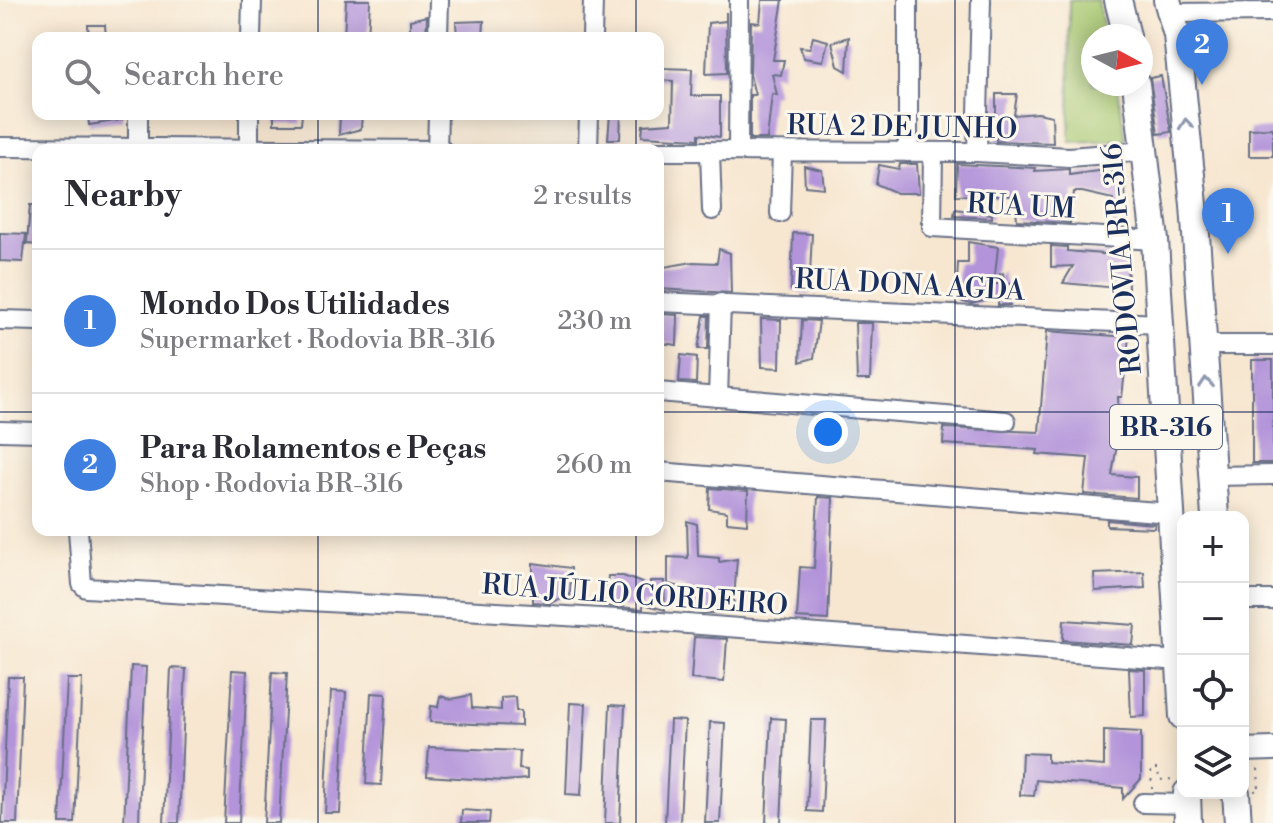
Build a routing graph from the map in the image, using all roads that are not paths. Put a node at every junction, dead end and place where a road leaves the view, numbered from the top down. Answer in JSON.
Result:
{"nodes":[{"id":1,"x":252,"y":0,"type":"edge"},
{"id":2,"x":439,"y":0,"type":"edge"},
{"id":3,"x":593,"y":0,"type":"edge"},
{"id":4,"x":739,"y":0,"type":"edge"},
{"id":5,"x":908,"y":0,"type":"edge"},
{"id":6,"x":981,"y":0,"type":"edge"},
{"id":7,"x":1118,"y":0,"type":"edge"},
{"id":8,"x":1169,"y":6,"type":"edge"},
{"id":9,"x":1273,"y":12,"type":"edge"},
{"id":10,"x":1124,"y":24,"type":"edge"},
{"id":11,"x":251,"y":32,"type":"edge"},
{"id":12,"x":438,"y":32,"type":"edge"},
{"id":13,"x":592,"y":32,"type":"edge"},
{"id":14,"x":1138,"y":96,"type":"edge"},
{"id":15,"x":138,"y":120,"type":"edge"},
{"id":16,"x":249,"y":120,"type":"edge"},
{"id":17,"x":438,"y":120,"type":"edge"},
{"id":18,"x":589,"y":120,"type":"edge"},
{"id":19,"x":138,"y":144,"type":"edge"},
{"id":20,"x":249,"y":144,"type":"edge"},
{"id":21,"x":440,"y":144,"type":"edge"},
{"id":22,"x":588,"y":144,"type":"edge"},
{"id":23,"x":0,"y":147,"type":"edge"},
{"id":24,"x":32,"y":148,"type":"edge"},
{"id":25,"x":664,"y":151,"type":"edge"},
{"id":26,"x":738,"y":151,"type":"junction"},
{"id":27,"x":1146,"y":151,"type":"junction"},
{"id":28,"x":710,"y":152,"type":"junction"},
{"id":29,"x":782,"y":152,"type":"junction"},
{"id":30,"x":908,"y":152,"type":"junction"},
{"id":31,"x":933,"y":152,"type":"junction"},
{"id":32,"x":977,"y":152,"type":"junction"},
{"id":33,"x":712,"y":210,"type":"dead end"},
{"id":34,"x":780,"y":213,"type":"dead end"},
{"id":35,"x":1155,"y":240,"type":"junction"},
{"id":36,"x":664,"y":302,"type":"edge"},
{"id":37,"x":721,"y":303,"type":"junction"},
{"id":38,"x":0,"y":320,"type":"edge"},
{"id":39,"x":32,"y":321,"type":"edge"},
{"id":40,"x":1160,"y":324,"type":"junction"},
{"id":41,"x":1203,"y":345,"type":"junction"},
{"id":42,"x":1273,"y":345,"type":"edge"},
{"id":43,"x":664,"y":392,"type":"edge"},
{"id":44,"x":718,"y":397,"type":"junction"},
{"id":45,"x":1006,"y":421,"type":"dead end"},
{"id":46,"x":0,"y":431,"type":"edge"},
{"id":47,"x":32,"y":432,"type":"edge"},
{"id":48,"x":664,"y":472,"type":"edge"},
{"id":49,"x":1273,"y":475,"type":"edge"},
{"id":50,"x":1212,"y":476,"type":"junction"},
{"id":51,"x":1215,"y":511,"type":"edge"},
{"id":52,"x":1170,"y":513,"type":"junction"},
{"id":53,"x":78,"y":536,"type":"edge"},
{"id":54,"x":1249,"y":600,"type":"edge"},
{"id":55,"x":1273,"y":600,"type":"edge"},
{"id":56,"x":1180,"y":655,"type":"edge"},
{"id":57,"x":1177,"y":661,"type":"edge"},
{"id":58,"x":1273,"y":749,"type":"edge"},
{"id":59,"x":1250,"y":758,"type":"edge"},
{"id":60,"x":1148,"y":796,"type":"road end"},
{"id":61,"x":1242,"y":799,"type":"edge"},
{"id":62,"x":1186,"y":800,"type":"edge"},
{"id":63,"x":1238,"y":823,"type":"edge"}],
"edges":[{"from":1,"to":11,"type":"street"},
{"from":2,"to":12,"type":"street"},
{"from":3,"to":13,"type":"street"},
{"from":4,"to":26,"type":"street"},
{"from":5,"to":30,"type":"street"},
{"from":6,"to":32,"type":"street"},
{"from":7,"to":10,"type":"highway"},
{"from":8,"to":9,"type":"street"},
{"from":41,"to":8,"type":"highway","number":"BR-316","one_way":true},
{"from":14,"to":27,"type":"highway","name":"RODOVIA BR-316","number":"BR-316"},
{"from":15,"to":19,"type":"street"},
{"from":16,"to":20,"type":"street"},
{"from":17,"to":21,"type":"street"},
{"from":18,"to":22,"type":"street"},
{"from":23,"to":24,"type":"street"},
{"from":25,"to":28,"type":"street","name":"RUA 2 DE JUNHO"},
{"from":26,"to":28,"type":"street","name":"RUA 2 DE JUNHO"},
{"from":26,"to":29,"type":"street","name":"RUA 2 DE JUNHO"},
{"from":27,"to":32,"type":"street","name":"RUA 2 DE JUNHO"},
{"from":27,"to":35,"type":"highway","name":"RODOVIA BR-316","number":"BR-316"},
{"from":28,"to":33,"type":"street"},
{"from":29,"to":30,"type":"street","name":"RUA 2 DE JUNHO"},
{"from":29,"to":34,"type":"street"},
{"from":30,"to":31,"type":"street","name":"RUA 2 DE JUNHO"},
{"from":31,"to":32,"type":"street","name":"RUA 2 DE JUNHO"},
{"from":31,"to":35,"type":"street","name":"RUA UM"},
{"from":35,"to":40,"type":"highway","name":"RODOVIA BR-316","number":"BR-316"},
{"from":36,"to":37,"type":"street","name":"RUA DONA AGDA"},
{"from":37,"to":40,"type":"street","name":"RUA DONA AGDA"},
{"from":37,"to":44,"type":"street"},
{"from":38,"to":39,"type":"street"},
{"from":40,"to":52,"type":"highway","name":"RODOVIA BR-316","number":"BR-316"},
{"from":41,"to":42,"type":"street"},
{"from":50,"to":41,"type":"highway","number":"BR-316","one_way":true},
{"from":43,"to":44,"type":"street"},
{"from":44,"to":45,"type":"street"},
{"from":46,"to":47,"type":"street"},
{"from":48,"to":52,"type":"street"},
{"from":49,"to":50,"type":"street"},
{"from":50,"to":51,"type":"highway","number":"BR-316"},
{"from":52,"to":56,"type":"highway","name":"RODOVIA BR-316","number":"BR-316"},
{"from":53,"to":57,"type":"street","name":"RUA JÚLIO CORDEIRO"},
{"from":54,"to":55,"type":"street"},
{"from":58,"to":59,"type":"main road"},
{"from":60,"to":62,"type":"street"},
{"from":61,"to":63,"type":"highway"}]}
